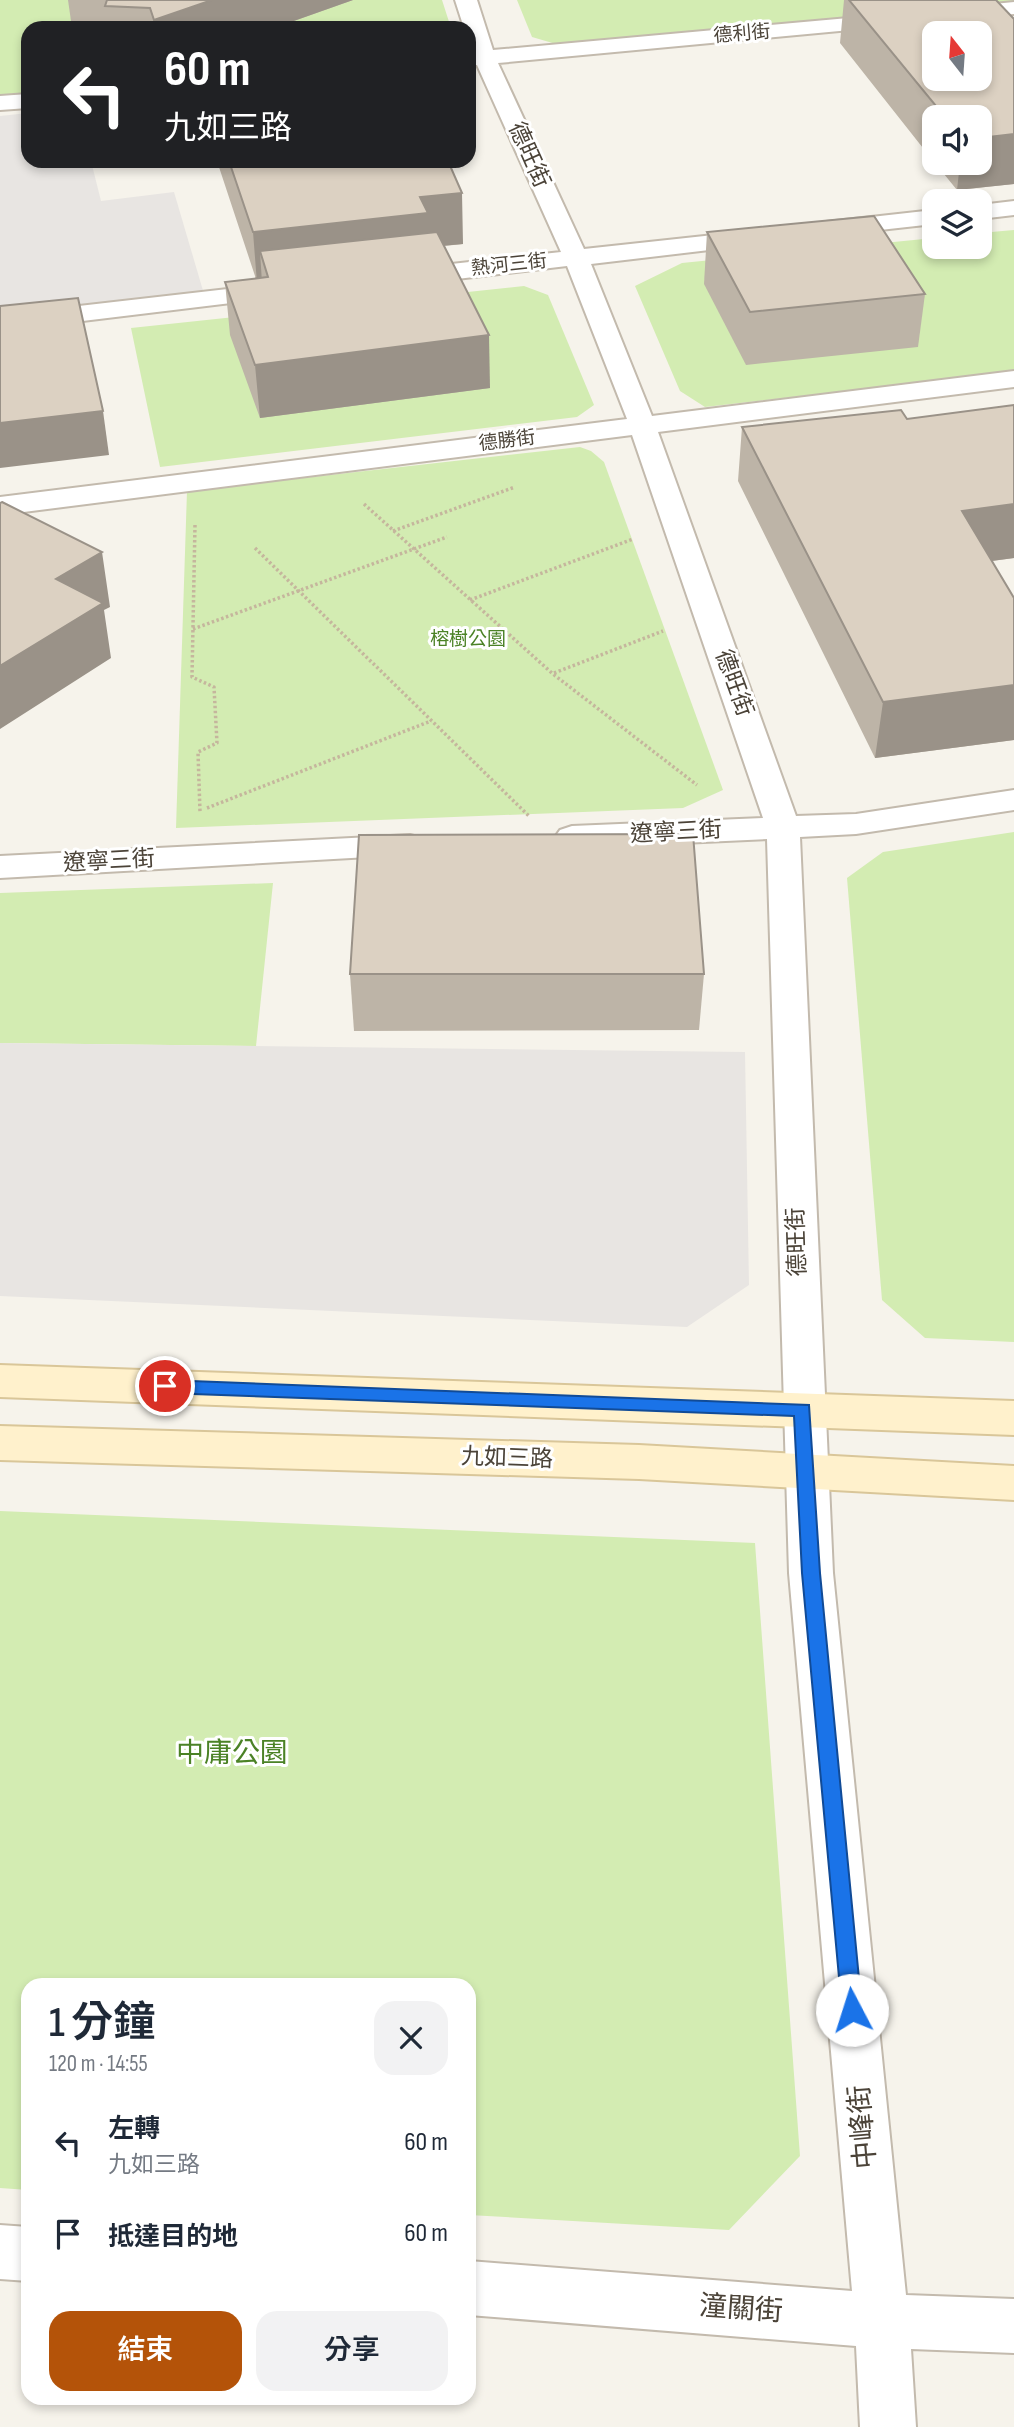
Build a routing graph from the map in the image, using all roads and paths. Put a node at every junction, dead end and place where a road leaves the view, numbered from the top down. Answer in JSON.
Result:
{"nodes":[{"id":1,"x":466,"y":0,"type":"edge"},
{"id":2,"x":1014,"y":8,"type":"edge"},
{"id":3,"x":470,"y":21,"type":"edge"},
{"id":4,"x":477,"y":59,"type":"edge"},
{"id":5,"x":21,"y":102,"type":"edge"},
{"id":6,"x":0,"y":103,"type":"edge"},
{"id":7,"x":1014,"y":208,"type":"edge"},
{"id":8,"x":992,"y":211,"type":"edge"},
{"id":9,"x":922,"y":218,"type":"edge"},
{"id":10,"x":576,"y":258,"type":"junction"},
{"id":11,"x":384,"y":279,"type":"edge"},
{"id":12,"x":302,"y":289,"type":"edge"},
{"id":13,"x":0,"y":323,"type":"edge"},
{"id":14,"x":1014,"y":379,"type":"edge"},
{"id":15,"x":642,"y":424,"type":"junction"},
{"id":16,"x":524,"y":485,"type":"dead end"},
{"id":17,"x":354,"y":496,"type":"dead end"},
{"id":18,"x":0,"y":506,"type":"edge"},
{"id":19,"x":195,"y":520,"type":"dead end"},
{"id":20,"x":393,"y":531,"type":"junction"},
{"id":21,"x":447,"y":537,"type":"dead end"},
{"id":22,"x":635,"y":539,"type":"dead end"},
{"id":23,"x":255,"y":548,"type":"dead end"},
{"id":24,"x":414,"y":549,"type":"junction"},
{"id":25,"x":297,"y":590,"type":"junction"},
{"id":26,"x":470,"y":600,"type":"junction"},
{"id":27,"x":193,"y":629,"type":"junction"},
{"id":28,"x":668,"y":630,"type":"dead end"},
{"id":29,"x":553,"y":674,"type":"junction"},
{"id":30,"x":431,"y":721,"type":"junction"},
{"id":31,"x":700,"y":788,"type":"dead end"},
{"id":32,"x":1014,"y":800,"type":"edge"},
{"id":33,"x":200,"y":811,"type":"junction"},
{"id":34,"x":200,"y":821,"type":"dead end"},
{"id":35,"x":532,"y":828,"type":"joint"},
{"id":36,"x":782,"y":828,"type":"junction"},
{"id":37,"x":439,"y":844,"type":"edge"},
{"id":38,"x":0,"y":867,"type":"edge"},
{"id":39,"x":0,"y":1381,"type":"edge"},
{"id":40,"x":803,"y":1409,"type":"junction"},
{"id":41,"x":1014,"y":1418,"type":"edge"},
{"id":42,"x":0,"y":1443,"type":"edge"},
{"id":43,"x":806,"y":1473,"type":"junction"},
{"id":44,"x":1014,"y":1483,"type":"edge"},
{"id":45,"x":0,"y":2252,"type":"edge"},
{"id":46,"x":21,"y":2254,"type":"edge"},
{"id":47,"x":476,"y":2289,"type":"edge"},
{"id":48,"x":882,"y":2320,"type":"junction"},
{"id":49,"x":1014,"y":2326,"type":"edge"},
{"id":50,"x":888,"y":2427,"type":"edge"}],
"edges":[{"from":1,"to":3,"type":"street","name":"德旺街"},
{"from":2,"to":4,"type":"street","name":"德利街"},
{"from":4,"to":10,"type":"street","name":"德旺街"},
{"from":5,"to":6,"type":"street"},
{"from":7,"to":8,"type":"street"},
{"from":9,"to":10,"type":"street","name":"熱河三街"},
{"from":10,"to":11,"type":"street","name":"熱河三街"},
{"from":10,"to":15,"type":"street","name":"德旺街"},
{"from":12,"to":13,"type":"street"},
{"from":14,"to":15,"type":"street","name":"德勝街"},
{"from":15,"to":18,"type":"street","name":"德勝街"},
{"from":15,"to":36,"type":"street","name":"德旺街"},
{"from":16,"to":20,"type":"path"},
{"from":17,"to":20,"type":"path"},
{"from":19,"to":27,"type":"path"},
{"from":20,"to":24,"type":"path"},
{"from":21,"to":24,"type":"path"},
{"from":22,"to":26,"type":"path"},
{"from":23,"to":25,"type":"path"},
{"from":24,"to":25,"type":"path"},
{"from":24,"to":26,"type":"path"},
{"from":25,"to":27,"type":"path"},
{"from":25,"to":30,"type":"path"},
{"from":26,"to":29,"type":"path"},
{"from":27,"to":33,"type":"path"},
{"from":28,"to":29,"type":"path"},
{"from":29,"to":31,"type":"path"},
{"from":30,"to":33,"type":"path"},
{"from":30,"to":35,"type":"path"},
{"from":32,"to":36,"type":"street","name":"遼寧三街"},
{"from":33,"to":34,"type":"path"},
{"from":35,"to":36,"type":"street","name":"遼寧三街"},
{"from":36,"to":40,"type":"street","name":"德旺街"},
{"from":37,"to":38,"type":"street","name":"遼寧三街"},
{"from":39,"to":40,"type":"street"},
{"from":40,"to":41,"type":"street"},
{"from":40,"to":43,"type":"street","name":"中峰街"},
{"from":42,"to":43,"type":"street","name":"九如三路"},
{"from":43,"to":44,"type":"street","name":"九如三路"},
{"from":43,"to":48,"type":"street","name":"中峰街"},
{"from":45,"to":46,"type":"street"},
{"from":47,"to":48,"type":"street","name":"潼關街"},
{"from":48,"to":49,"type":"street","name":"潼關街"},
{"from":48,"to":50,"type":"street","name":"中峰街"}]}
